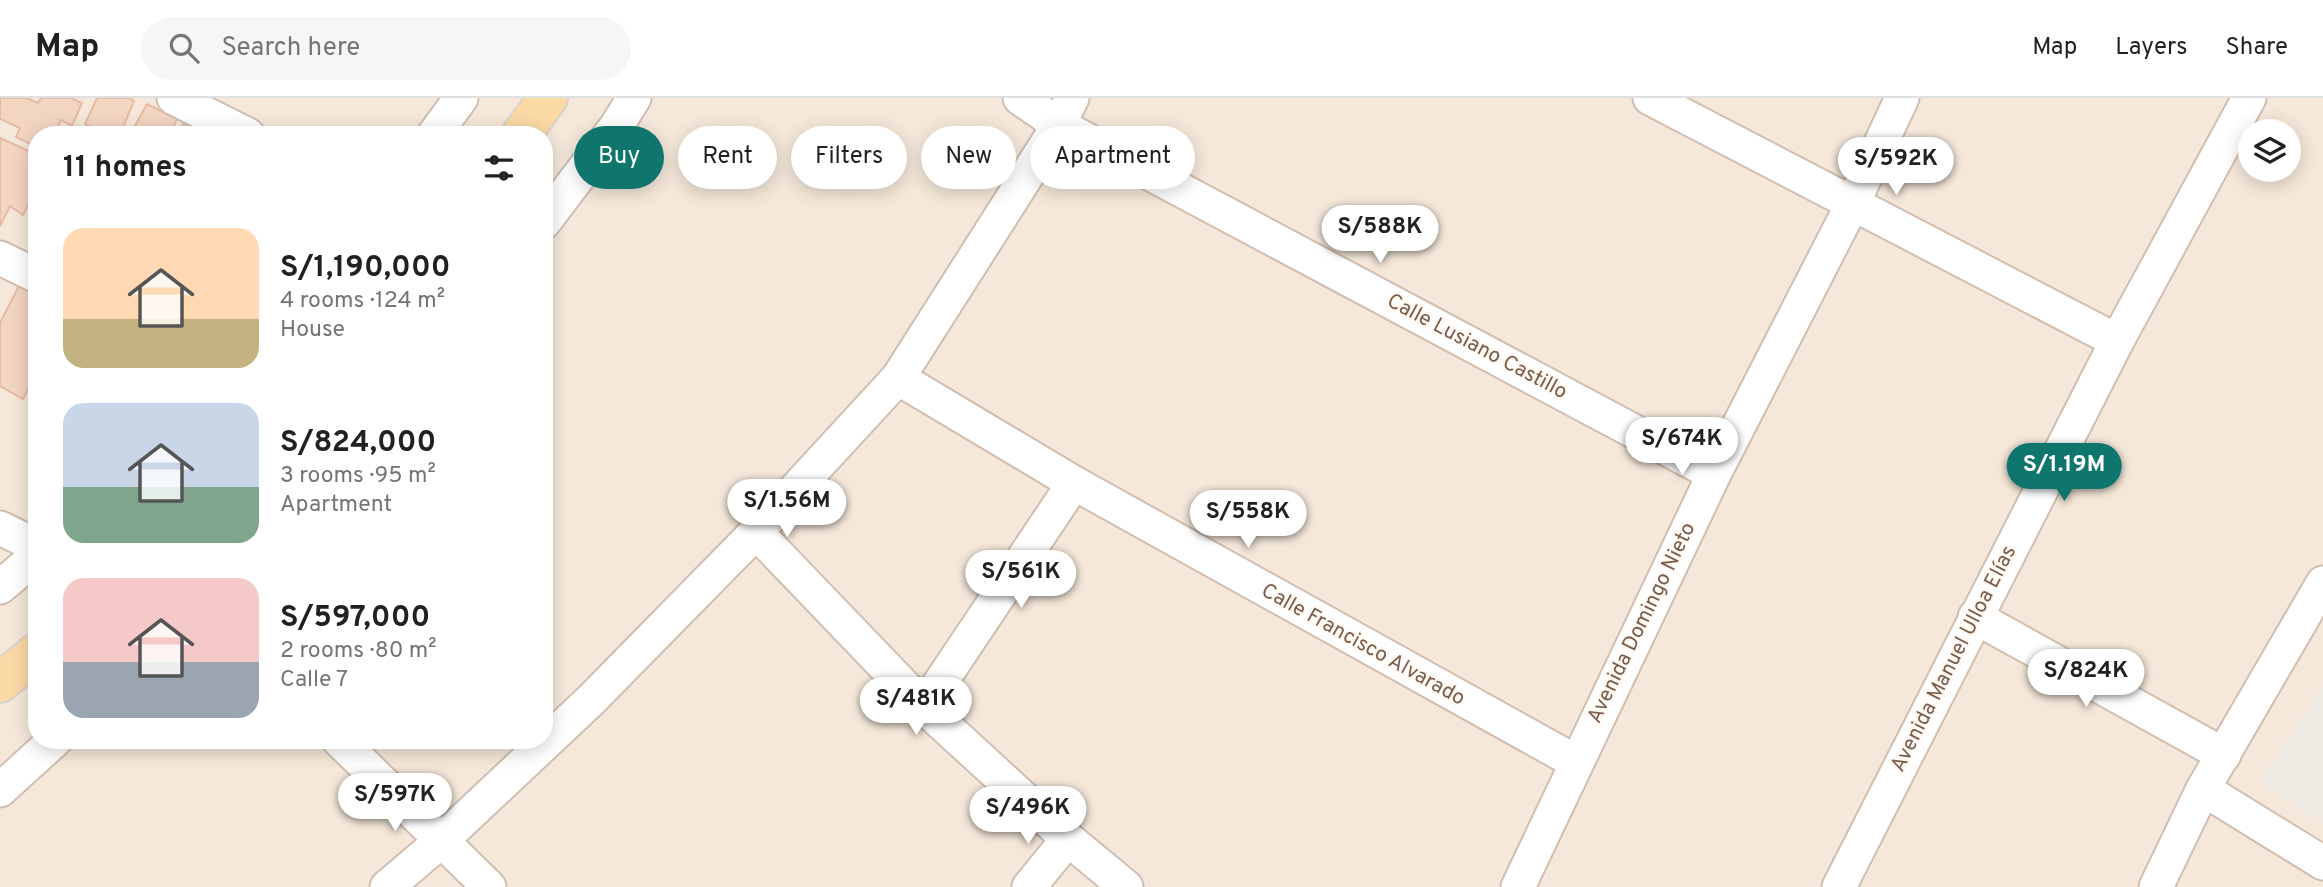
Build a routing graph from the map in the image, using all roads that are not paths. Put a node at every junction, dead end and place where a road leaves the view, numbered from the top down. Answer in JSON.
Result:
{"nodes":[{"id":1,"x":174,"y":98,"type":"edge"},
{"id":2,"x":461,"y":98,"type":"edge"},
{"id":3,"x":548,"y":98,"type":"edge"},
{"id":4,"x":634,"y":98,"type":"edge"},
{"id":5,"x":1020,"y":98,"type":"edge"},
{"id":6,"x":1650,"y":98,"type":"edge"},
{"id":7,"x":1902,"y":98,"type":"edge"},
{"id":8,"x":2249,"y":98,"type":"edge"},
{"id":9,"x":1066,"y":111,"type":"edge"},
{"id":10,"x":230,"y":126,"type":"edge"},
{"id":11,"x":441,"y":126,"type":"edge"},
{"id":12,"x":528,"y":126,"type":"edge"},
{"id":13,"x":1852,"y":205,"type":"junction"},
{"id":14,"x":553,"y":210,"type":"edge"},
{"id":15,"x":0,"y":258,"type":"edge"},
{"id":16,"x":28,"y":272,"type":"edge"},
{"id":17,"x":2117,"y":341,"type":"junction"},
{"id":18,"x":898,"y":378,"type":"junction"},
{"id":19,"x":1714,"y":474,"type":"junction"},
{"id":20,"x":1074,"y":483,"type":"junction"},
{"id":21,"x":0,"y":528,"type":"edge"},
{"id":22,"x":757,"y":532,"type":"junction"},
{"id":23,"x":28,"y":541,"type":"edge"},
{"id":24,"x":28,"y":564,"type":"edge"},
{"id":25,"x":2323,"y":583,"type":"edge"},
{"id":26,"x":0,"y":587,"type":"edge"},
{"id":27,"x":1975,"y":617,"type":"junction"},
{"id":28,"x":28,"y":660,"type":"edge"},
{"id":29,"x":0,"y":683,"type":"edge"},
{"id":30,"x":924,"y":708,"type":"junction"},
{"id":31,"x":553,"y":736,"type":"edge"},
{"id":32,"x":45,"y":749,"type":"edge"},
{"id":33,"x":348,"y":749,"type":"edge"},
{"id":34,"x":539,"y":749,"type":"edge"},
{"id":35,"x":2224,"y":755,"type":"junction"},
{"id":36,"x":1576,"y":762,"type":"junction"},
{"id":37,"x":2203,"y":789,"type":"junction"},
{"id":38,"x":0,"y":790,"type":"edge"},
{"id":39,"x":1068,"y":839,"type":"junction"},
{"id":40,"x":441,"y":841,"type":"junction"},
{"id":41,"x":2323,"y":863,"type":"edge"},
{"id":42,"x":1526,"y":884,"type":"edge"},
{"id":43,"x":387,"y":887,"type":"edge"},
{"id":44,"x":489,"y":887,"type":"edge"},
{"id":45,"x":1029,"y":887,"type":"edge"},
{"id":46,"x":1126,"y":887,"type":"edge"},
{"id":47,"x":1839,"y":887,"type":"edge"},
{"id":48,"x":2156,"y":887,"type":"edge"}],
"edges":[{"from":1,"to":10,"type":"street"},
{"from":2,"to":11,"type":"street"},
{"from":3,"to":12,"type":"main road"},
{"from":4,"to":14,"type":"street"},
{"from":5,"to":9,"type":"street","name":"Calle Lusiano Castillo"},
{"from":6,"to":13,"type":"street"},
{"from":7,"to":13,"type":"street","name":"Avenida Domingo Nieto"},
{"from":8,"to":17,"type":"street","name":"Avenida Manuel Ulloa Elías"},
{"from":9,"to":18,"type":"street"},
{"from":9,"to":19,"type":"street","name":"Calle Lusiano Castillo"},
{"from":13,"to":17,"type":"street"},
{"from":13,"to":19,"type":"street","name":"Avenida Domingo Nieto"},
{"from":15,"to":16,"type":"street"},
{"from":17,"to":27,"type":"street","name":"Avenida Manuel Ulloa Elías"},
{"from":18,"to":20,"type":"street","name":"Calle Francisco Alvarado"},
{"from":18,"to":22,"type":"street"},
{"from":19,"to":36,"type":"street","name":"Avenida Domingo Nieto"},
{"from":20,"to":30,"type":"street"},
{"from":20,"to":36,"type":"street","name":"Calle Francisco Alvarado"},
{"from":21,"to":23,"type":"street"},
{"from":22,"to":30,"type":"street"},
{"from":22,"to":31,"type":"street"},
{"from":24,"to":26,"type":"street"},
{"from":25,"to":35,"type":"street"},
{"from":27,"to":35,"type":"street"},
{"from":27,"to":47,"type":"street","name":"Avenida Manuel Ulloa Elías"},
{"from":28,"to":29,"type":"main road"},
{"from":30,"to":39,"type":"street"},
{"from":32,"to":38,"type":"street"},
{"from":33,"to":40,"type":"street"},
{"from":34,"to":40,"type":"street"},
{"from":35,"to":37,"type":"street"},
{"from":36,"to":42,"type":"street","name":"Avenida Domingo Nieto"},
{"from":37,"to":41,"type":"street"},
{"from":37,"to":48,"type":"street"},
{"from":39,"to":45,"type":"street"},
{"from":39,"to":46,"type":"street"},
{"from":40,"to":43,"type":"street"},
{"from":40,"to":44,"type":"street"}]}
